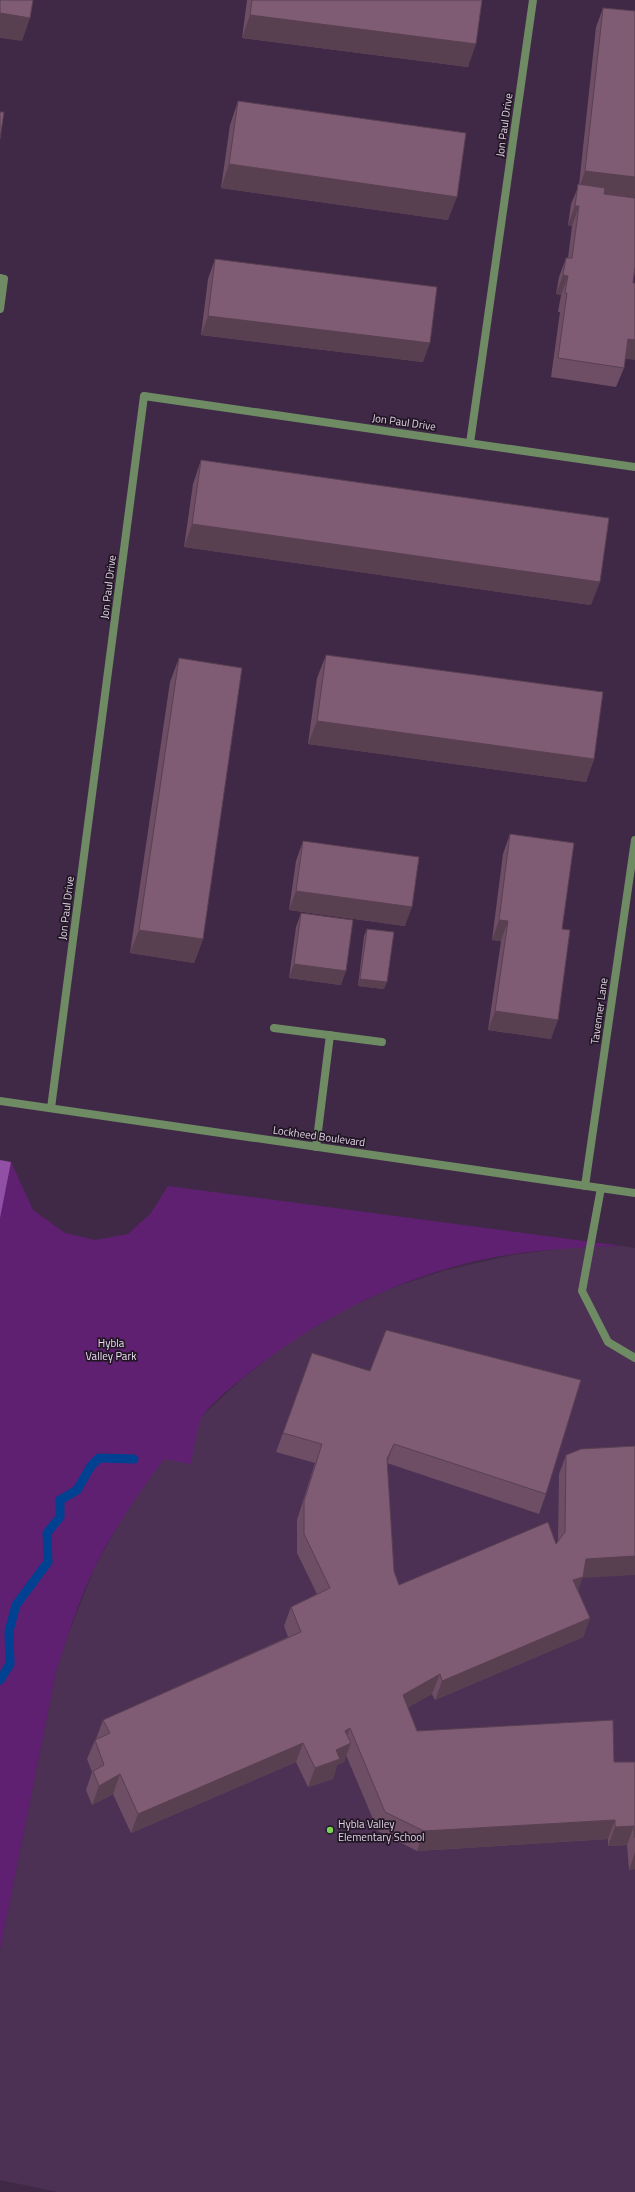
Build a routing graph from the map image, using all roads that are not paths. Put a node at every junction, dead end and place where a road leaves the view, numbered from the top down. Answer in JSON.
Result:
{"nodes":[{"id":1,"x":533,"y":0,"type":"edge"},
{"id":2,"x":2,"y":278,"type":"edge"},
{"id":3,"x":0,"y":309,"type":"edge"},
{"id":4,"x":470,"y":443,"type":"junction"},
{"id":5,"x":635,"y":467,"type":"edge"},
{"id":6,"x":635,"y":840,"type":"edge"},
{"id":7,"x":274,"y":1028,"type":"dead end"},
{"id":8,"x":330,"y":1035,"type":"junction"},
{"id":9,"x":382,"y":1042,"type":"dead end"},
{"id":10,"x":0,"y":1101,"type":"edge"},
{"id":11,"x":51,"y":1108,"type":"junction"},
{"id":12,"x":316,"y":1147,"type":"junction"},
{"id":13,"x":585,"y":1186,"type":"junction"},
{"id":14,"x":601,"y":1188,"type":"junction"},
{"id":15,"x":635,"y":1193,"type":"edge"},
{"id":16,"x":635,"y":1358,"type":"edge"}],
"edges":[{"from":1,"to":4,"type":"street","name":"Jon Paul Drive"},
{"from":2,"to":3,"type":"street"},
{"from":4,"to":5,"type":"street","name":"Jon Paul Drive"},
{"from":4,"to":11,"type":"street","name":"Jon Paul Drive"},
{"from":6,"to":13,"type":"street","name":"Tavenner Lane"},
{"from":7,"to":8,"type":"street"},
{"from":8,"to":9,"type":"street"},
{"from":8,"to":12,"type":"street"},
{"from":10,"to":11,"type":"street","name":"Lockheed Boulevard"},
{"from":11,"to":12,"type":"street","name":"Lockheed Boulevard"},
{"from":12,"to":13,"type":"street","name":"Lockheed Boulevard"},
{"from":13,"to":14,"type":"street","name":"Lockheed Boulevard"},
{"from":14,"to":15,"type":"street","name":"Lockheed Boulevard"},
{"from":14,"to":16,"type":"street"}]}
